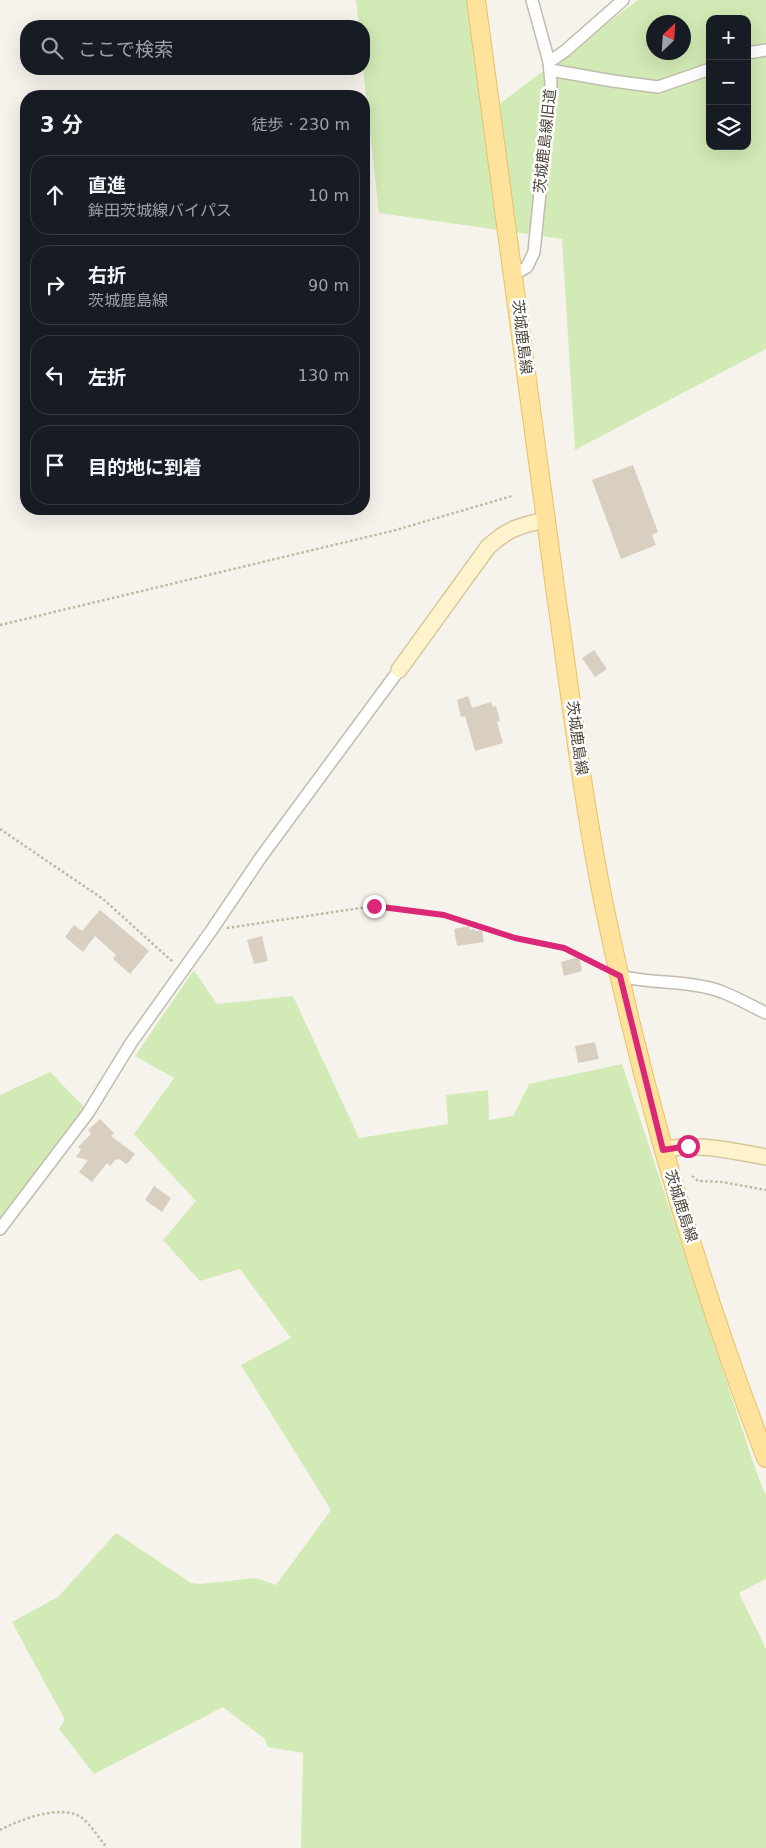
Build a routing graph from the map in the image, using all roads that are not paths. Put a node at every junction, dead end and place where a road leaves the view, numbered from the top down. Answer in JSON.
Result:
{"nodes":[{"id":1,"x":476,"y":0,"type":"edge"},
{"id":2,"x":532,"y":0,"type":"edge"},
{"id":3,"x":623,"y":0,"type":"edge"},
{"id":4,"x":766,"y":50,"type":"edge"},
{"id":5,"x":751,"y":52,"type":"edge"},
{"id":6,"x":549,"y":66,"type":"junction"},
{"id":7,"x":706,"y":70,"type":"edge"},
{"id":8,"x":514,"y":274,"type":"junction"},
{"id":9,"x":546,"y":520,"type":"junction"},
{"id":10,"x":399,"y":670,"type":"joint"},
{"id":11,"x":620,"y":976,"type":"junction"},
{"id":12,"x":766,"y":1013,"type":"edge"},
{"id":13,"x":663,"y":1150,"type":"junction"},
{"id":14,"x":766,"y":1157,"type":"edge"},
{"id":15,"x":0,"y":1229,"type":"edge"},
{"id":16,"x":766,"y":1458,"type":"edge"}],
"edges":[{"from":1,"to":8,"type":"main road","name":"茨城鹿島線"},
{"from":2,"to":6,"type":"street","name":"茨城鹿島線旧道"},
{"from":3,"to":6,"type":"street"},
{"from":4,"to":5,"type":"street"},
{"from":6,"to":7,"type":"street"},
{"from":6,"to":8,"type":"street","name":"茨城鹿島線旧道"},
{"from":8,"to":9,"type":"main road","name":"茨城鹿島線"},
{"from":9,"to":10,"type":"street"},
{"from":9,"to":11,"type":"main road","name":"茨城鹿島線"},
{"from":10,"to":15,"type":"street"},
{"from":11,"to":12,"type":"street"},
{"from":11,"to":13,"type":"main road","name":"茨城鹿島線"},
{"from":13,"to":14,"type":"street"},
{"from":13,"to":16,"type":"main road","name":"茨城鹿島線"}]}
